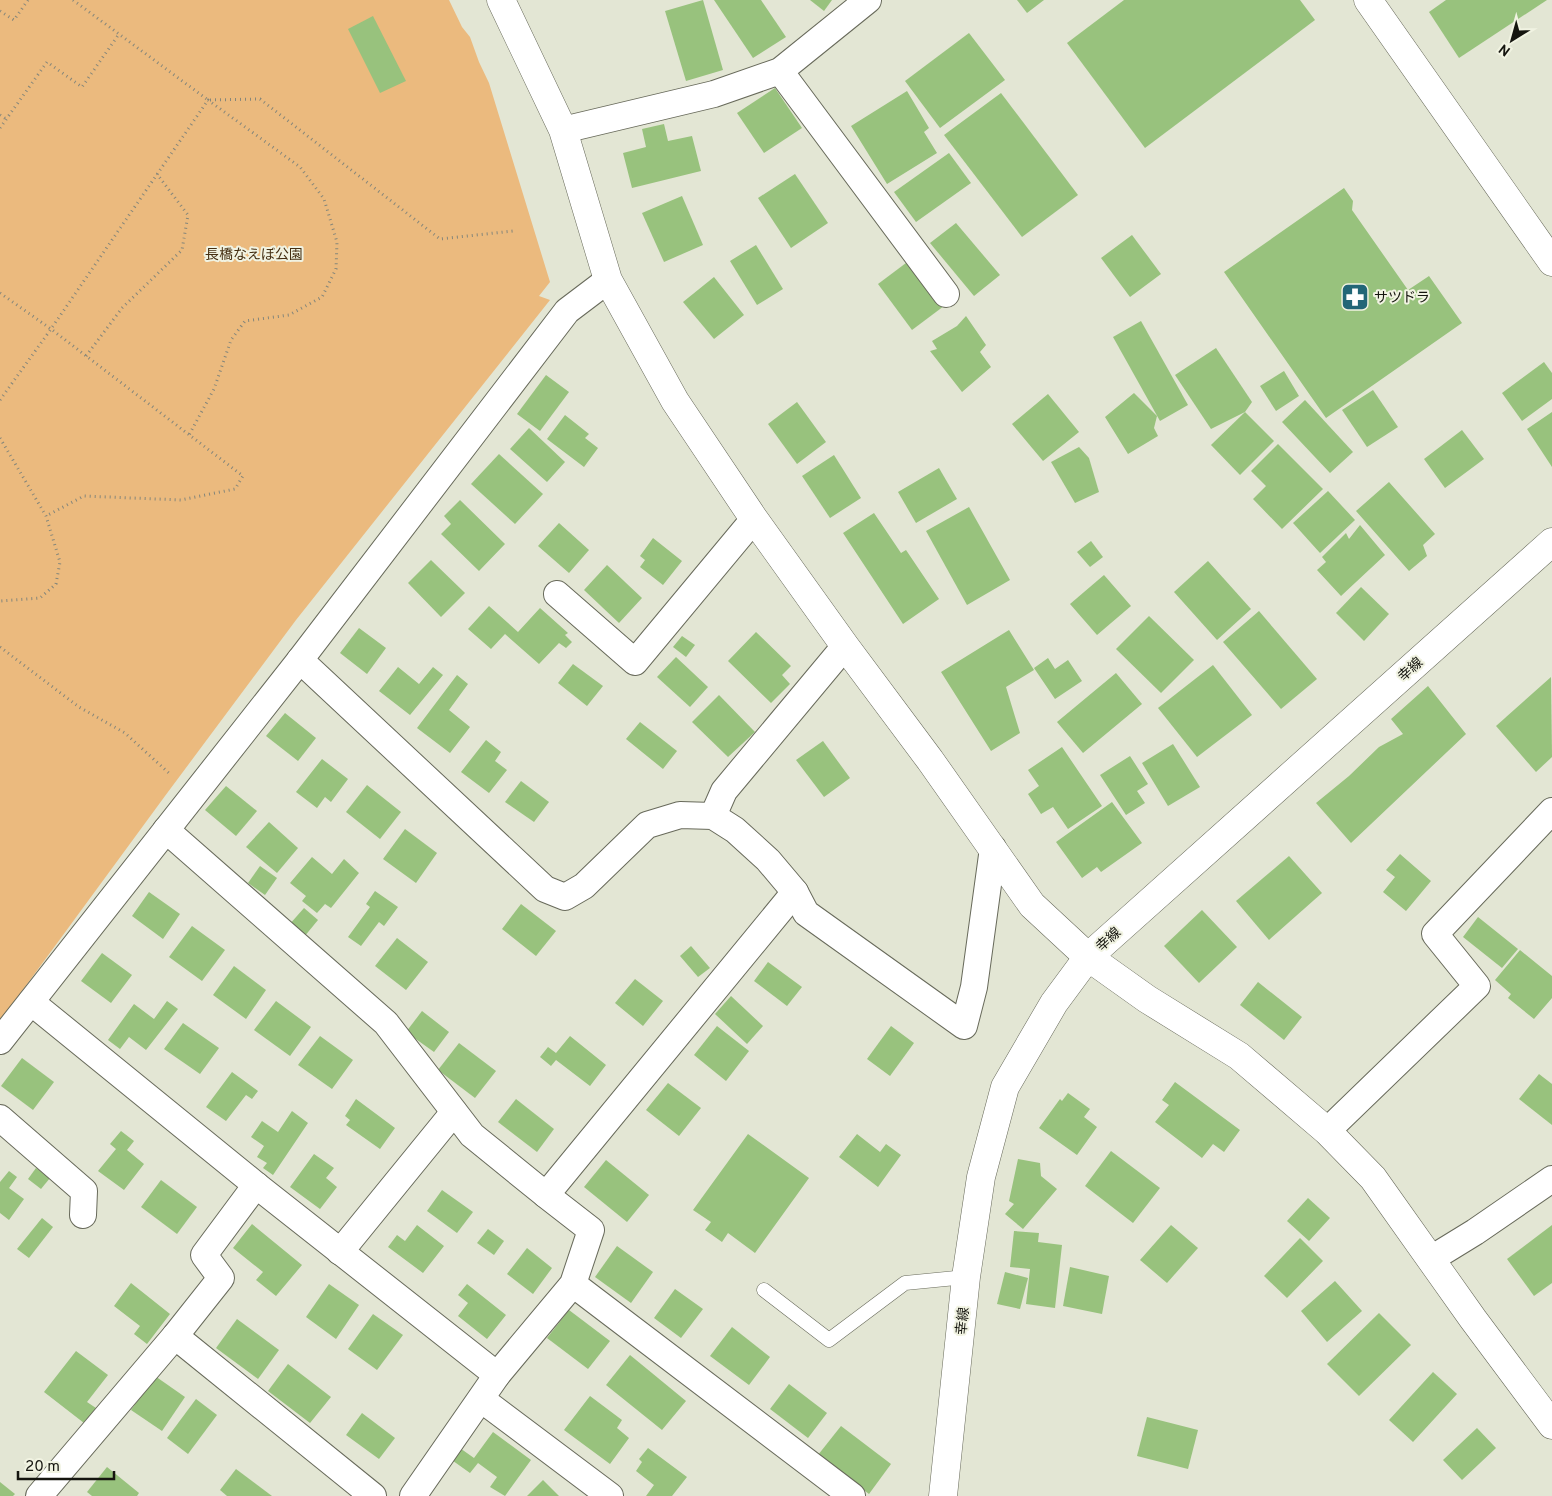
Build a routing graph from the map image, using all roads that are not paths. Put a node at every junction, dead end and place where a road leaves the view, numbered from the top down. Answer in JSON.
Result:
{"nodes":[{"id":1,"x":501,"y":0,"type":"edge"},
{"id":2,"x":868,"y":0,"type":"edge"},
{"id":3,"x":1368,"y":0,"type":"edge"},
{"id":4,"x":780,"y":70,"type":"junction"},
{"id":5,"x":563,"y":130,"type":"junction"},
{"id":6,"x":1552,"y":262,"type":"edge"},
{"id":7,"x":608,"y":280,"type":"junction"},
{"id":8,"x":946,"y":294,"type":"dead end"},
{"id":9,"x":754,"y":518,"type":"junction"},
{"id":10,"x":1552,"y":542,"type":"edge"},
{"id":11,"x":557,"y":594,"type":"dead end"},
{"id":12,"x":845,"y":646,"type":"junction"},
{"id":13,"x":300,"y":660,"type":"junction"},
{"id":14,"x":1552,"y":811,"type":"edge"},
{"id":15,"x":714,"y":816,"type":"junction"},
{"id":16,"x":166,"y":830,"type":"junction"},
{"id":17,"x":993,"y":848,"type":"junction"},
{"id":18,"x":795,"y":892,"type":"junction"},
{"id":19,"x":1088,"y":957,"type":"junction"},
{"id":20,"x":31,"y":1002,"type":"junction"},
{"id":21,"x":0,"y":1041,"type":"edge"},
{"id":22,"x":454,"y":1112,"type":"junction"},
{"id":23,"x":0,"y":1118,"type":"edge"},
{"id":24,"x":1327,"y":1131,"type":"junction"},
{"id":25,"x":1552,"y":1179,"type":"edge"},
{"id":26,"x":256,"y":1185,"type":"junction"},
{"id":27,"x":546,"y":1195,"type":"junction"},
{"id":28,"x":83,"y":1215,"type":"dead end"},
{"id":29,"x":340,"y":1252,"type":"junction"},
{"id":30,"x":1432,"y":1259,"type":"junction"},
{"id":31,"x":966,"y":1277,"type":"junction"},
{"id":32,"x":574,"y":1284,"type":"junction"},
{"id":33,"x":764,"y":1290,"type":"dead end"},
{"id":34,"x":175,"y":1336,"type":"junction"},
{"id":35,"x":497,"y":1375,"type":"junction"},
{"id":36,"x":481,"y":1399,"type":"junction"},
{"id":37,"x":1552,"y":1425,"type":"edge"},
{"id":38,"x":51,"y":1492,"type":"edge"},
{"id":39,"x":373,"y":1496,"type":"edge"},
{"id":40,"x":413,"y":1496,"type":"edge"},
{"id":41,"x":610,"y":1496,"type":"edge"},
{"id":42,"x":852,"y":1496,"type":"edge"},
{"id":43,"x":943,"y":1496,"type":"edge"}],
"edges":[{"from":1,"to":5,"type":"street"},
{"from":2,"to":4,"type":"street"},
{"from":3,"to":6,"type":"street"},
{"from":4,"to":5,"type":"street"},
{"from":4,"to":8,"type":"street"},
{"from":5,"to":7,"type":"street"},
{"from":7,"to":9,"type":"street"},
{"from":7,"to":13,"type":"street"},
{"from":9,"to":11,"type":"street"},
{"from":9,"to":12,"type":"street"},
{"from":10,"to":19,"type":"street","name":"幸線"},
{"from":12,"to":15,"type":"street"},
{"from":12,"to":17,"type":"street"},
{"from":13,"to":15,"type":"street"},
{"from":13,"to":16,"type":"street"},
{"from":14,"to":24,"type":"street"},
{"from":15,"to":18,"type":"street"},
{"from":16,"to":20,"type":"street"},
{"from":16,"to":22,"type":"street"},
{"from":17,"to":18,"type":"street"},
{"from":17,"to":19,"type":"street"},
{"from":18,"to":27,"type":"street"},
{"from":19,"to":24,"type":"street"},
{"from":19,"to":31,"type":"street","name":"幸線"},
{"from":20,"to":21,"type":"street"},
{"from":20,"to":26,"type":"street"},
{"from":22,"to":27,"type":"street"},
{"from":22,"to":29,"type":"street"},
{"from":23,"to":28,"type":"street"},
{"from":24,"to":30,"type":"street"},
{"from":25,"to":30,"type":"street"},
{"from":26,"to":29,"type":"street"},
{"from":26,"to":34,"type":"street"},
{"from":27,"to":32,"type":"street"},
{"from":29,"to":35,"type":"street"},
{"from":30,"to":37,"type":"street"},
{"from":31,"to":33,"type":"lane"},
{"from":31,"to":43,"type":"street","name":"幸線"},
{"from":32,"to":35,"type":"street"},
{"from":32,"to":42,"type":"street"},
{"from":34,"to":38,"type":"street"},
{"from":34,"to":39,"type":"street"},
{"from":35,"to":36,"type":"street"},
{"from":36,"to":40,"type":"street"},
{"from":36,"to":41,"type":"street"}]}
